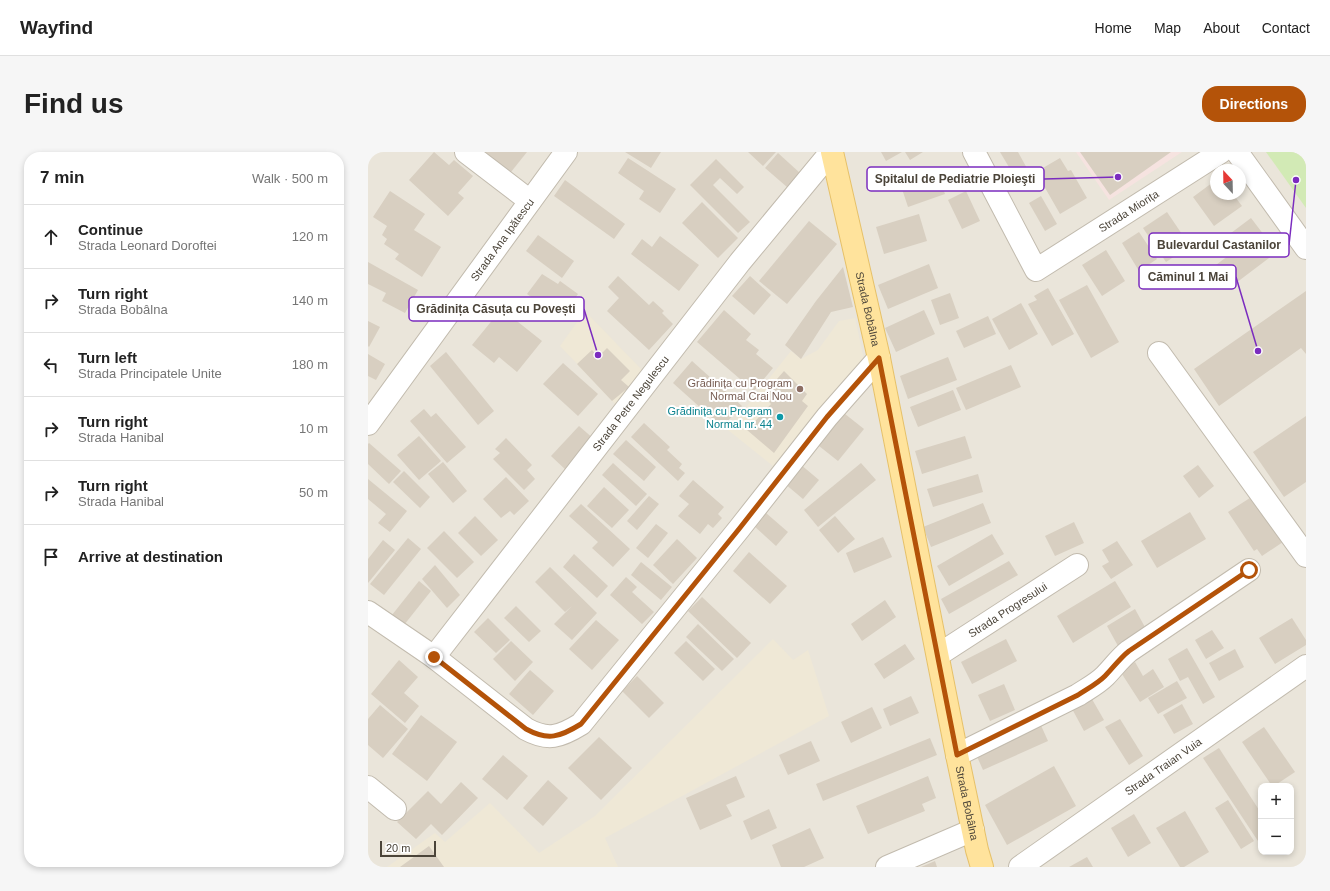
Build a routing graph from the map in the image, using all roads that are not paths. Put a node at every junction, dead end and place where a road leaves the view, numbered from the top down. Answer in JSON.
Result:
{"nodes":[{"id":1,"x":466,"y":152,"type":"edge"},
{"id":2,"x":566,"y":152,"type":"edge"},
{"id":3,"x":832,"y":152,"type":"edge"},
{"id":4,"x":974,"y":152,"type":"edge"},
{"id":5,"x":1221,"y":152,"type":"edge"},
{"id":6,"x":1237,"y":152,"type":"edge"},
{"id":7,"x":530,"y":201,"type":"junction"},
{"id":8,"x":1306,"y":248,"type":"edge"},
{"id":9,"x":1158,"y":353,"type":"dead end"},
{"id":10,"x":879,"y":358,"type":"junction"},
{"id":11,"x":368,"y":424,"type":"edge"},
{"id":12,"x":1306,"y":556,"type":"edge"},
{"id":13,"x":1077,"y":565,"type":"dead end"},
{"id":14,"x":1249,"y":570,"type":"dead end"},
{"id":15,"x":368,"y":612,"type":"edge"},
{"id":16,"x":938,"y":655,"type":"junction"},
{"id":17,"x":434,"y":657,"type":"junction"},
{"id":18,"x":1306,"y":666,"type":"edge"},
{"id":19,"x":957,"y":755,"type":"junction"},
{"id":20,"x":368,"y":787,"type":"edge"},
{"id":21,"x":396,"y":809,"type":"dead end"},
{"id":22,"x":973,"y":830,"type":"junction"},
{"id":23,"x":887,"y":867,"type":"edge"},
{"id":24,"x":982,"y":867,"type":"edge"},
{"id":25,"x":1020,"y":867,"type":"edge"}],
"edges":[{"from":1,"to":7,"type":"street"},
{"from":2,"to":7,"type":"street","name":"Strada Ana Ipătescu"},
{"from":3,"to":10,"type":"main road","name":"Strada Bobâlna"},
{"from":3,"to":17,"type":"street","name":"Strada Petre Negulescu"},
{"from":4,"to":5,"type":"street","name":"Strada Miorița"},
{"from":6,"to":8,"type":"street"},
{"from":7,"to":11,"type":"street","name":"Strada Ana Ipătescu"},
{"from":9,"to":12,"type":"street"},
{"from":10,"to":16,"type":"main road","name":"Strada Bobâlna"},
{"from":10,"to":17,"type":"street"},
{"from":13,"to":16,"type":"street","name":"Strada Progresului"},
{"from":14,"to":19,"type":"street"},
{"from":15,"to":17,"type":"street"},
{"from":16,"to":19,"type":"main road","name":"Strada Bobâlna"},
{"from":18,"to":25,"type":"street","name":"Strada Traian Vuia"},
{"from":19,"to":22,"type":"main road","name":"Strada Bobâlna"},
{"from":20,"to":21,"type":"street"},
{"from":22,"to":23,"type":"street"},
{"from":22,"to":24,"type":"main road","name":"Strada Bobâlna"}]}
